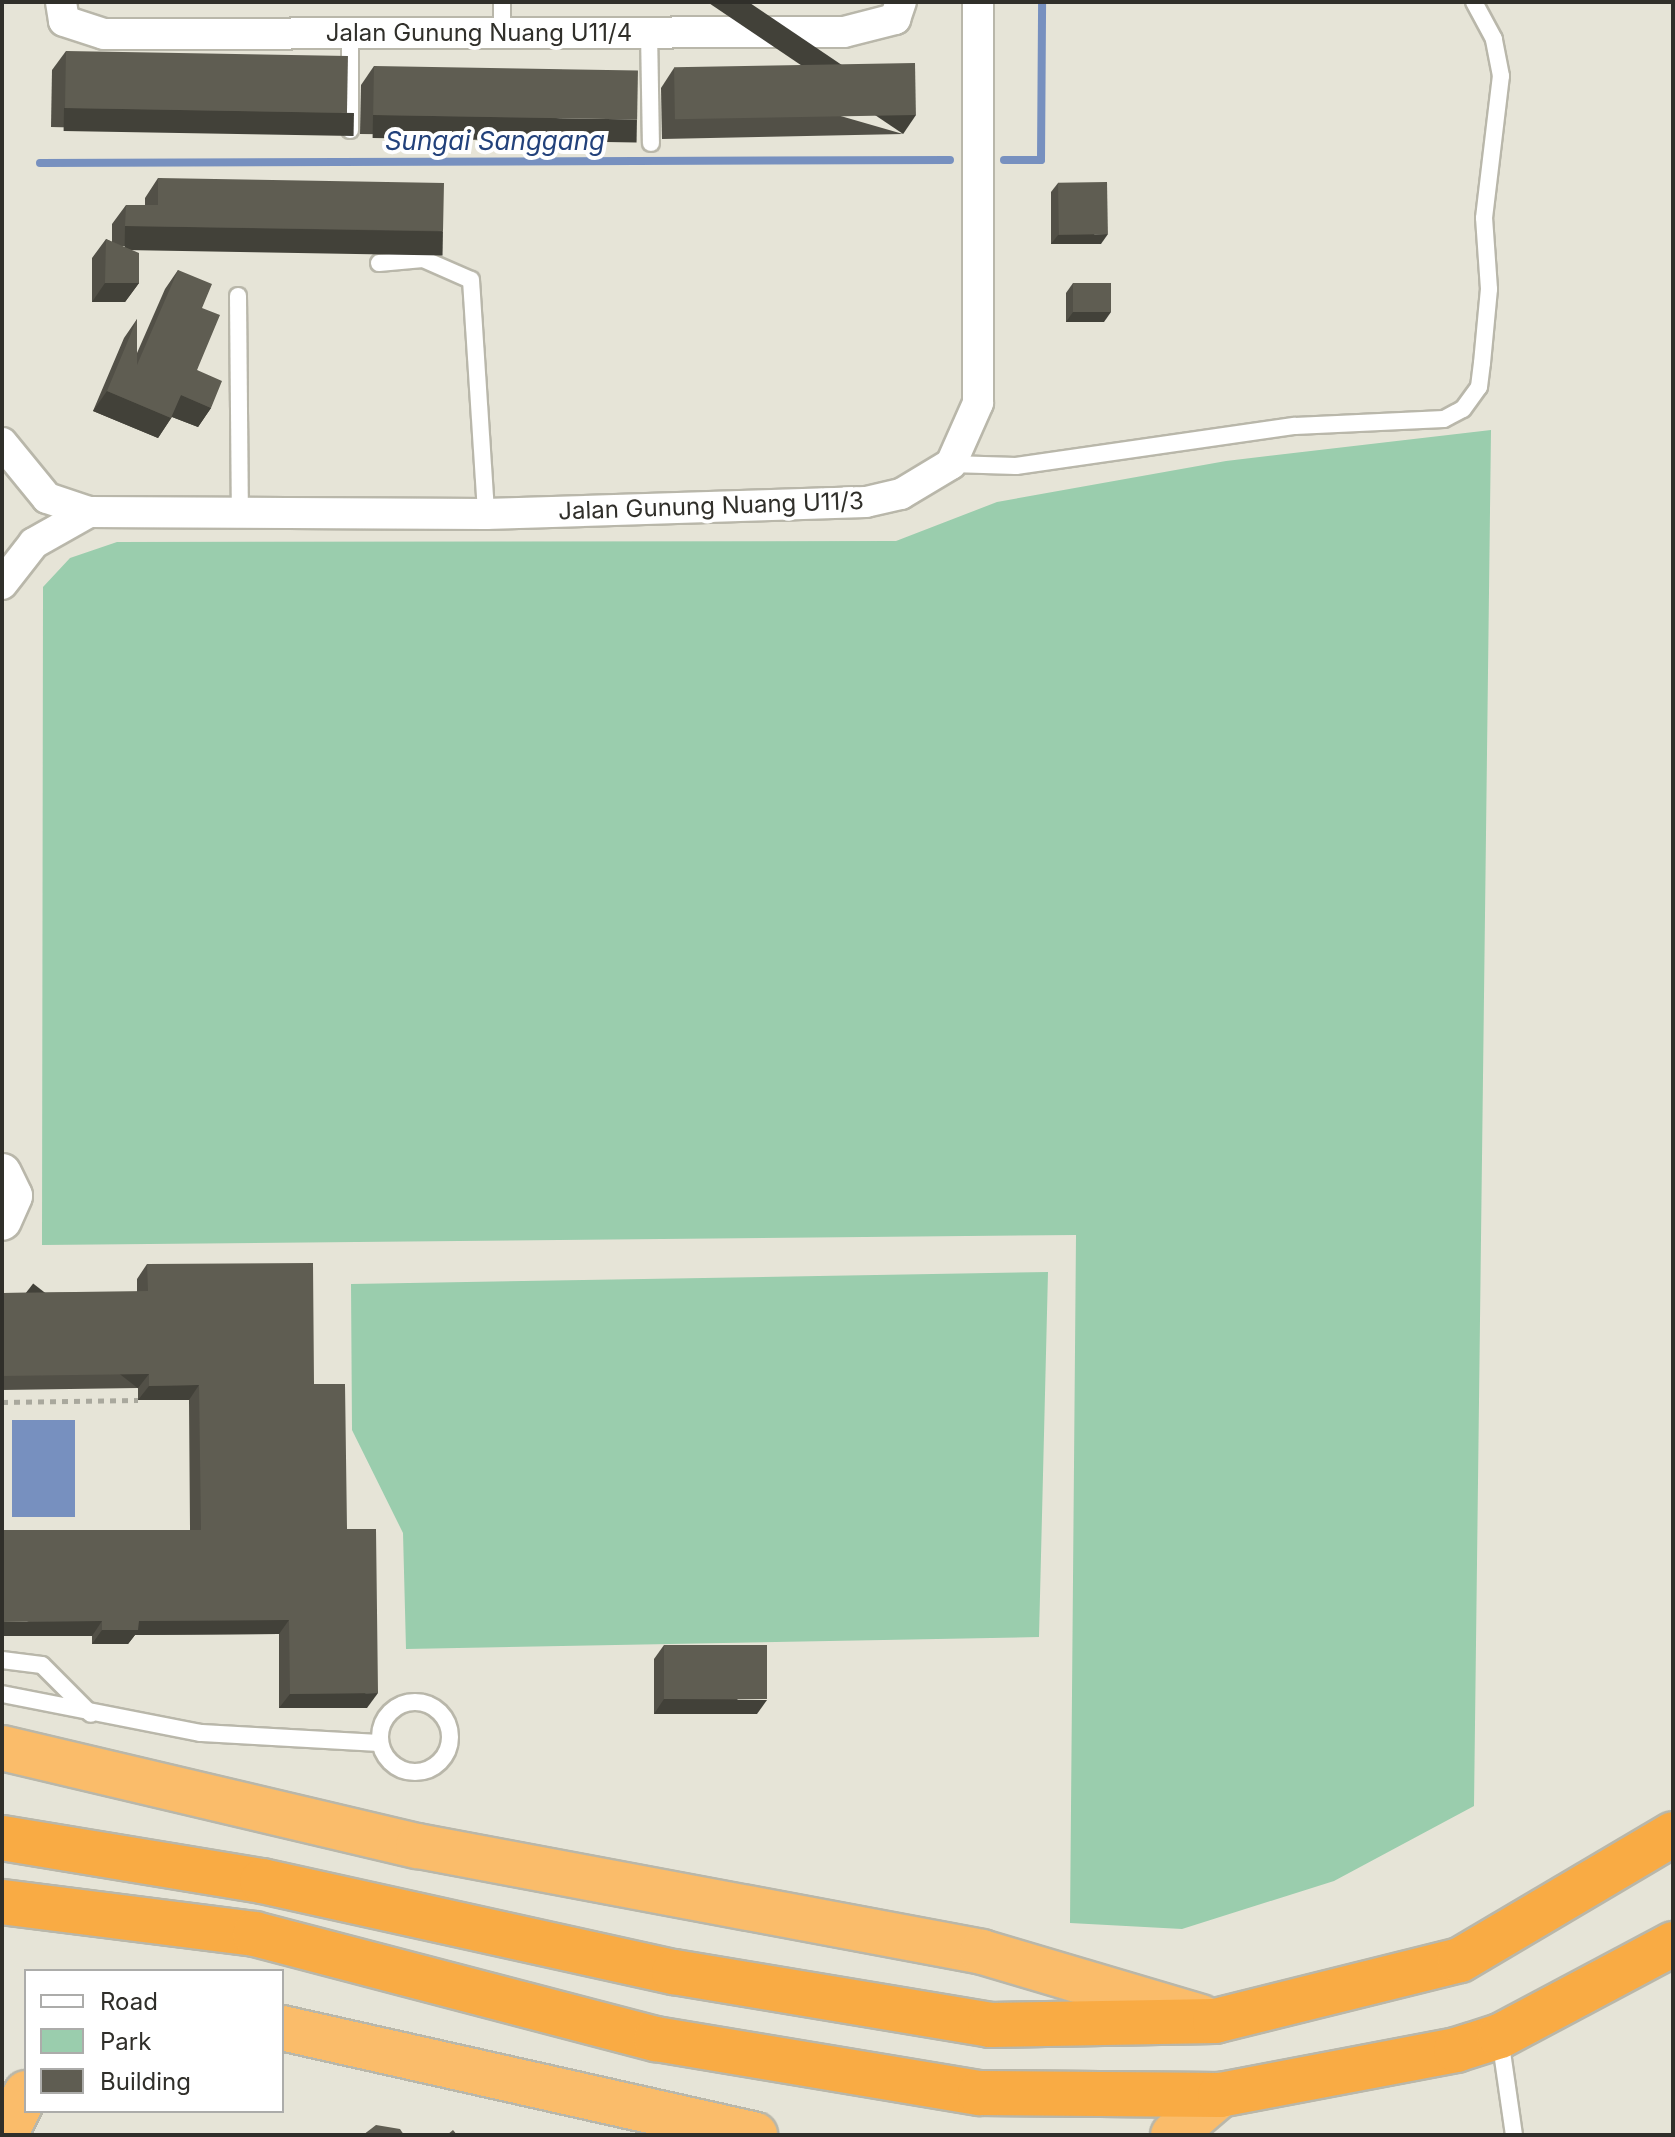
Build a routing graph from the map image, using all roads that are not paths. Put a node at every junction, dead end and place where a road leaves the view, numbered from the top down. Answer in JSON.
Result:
{"nodes":[{"id":1,"x":978,"y":2,"type":"edge"},
{"id":2,"x":1474,"y":2,"type":"edge"},
{"id":3,"x":898,"y":10,"type":"edge"},
{"id":4,"x":63,"y":11,"type":"edge"},
{"id":5,"x":502,"y":17,"type":"edge"},
{"id":6,"x":649,"y":32,"type":"junction"},
{"id":7,"x":350,"y":33,"type":"junction"},
{"id":8,"x":350,"y":130,"type":"edge"},
{"id":9,"x":651,"y":143,"type":"dead end"},
{"id":10,"x":379,"y":263,"type":"dead end"},
{"id":11,"x":238,"y":296,"type":"dead end"},
{"id":12,"x":2,"y":443,"type":"edge"},
{"id":13,"x":951,"y":464,"type":"junction"},
{"id":14,"x":89,"y":512,"type":"junction"},
{"id":15,"x":240,"y":513,"type":"junction"},
{"id":16,"x":486,"y":514,"type":"junction"},
{"id":17,"x":2,"y":584,"type":"edge"},
{"id":18,"x":2,"y":1173,"type":"edge"},
{"id":19,"x":2,"y":1221,"type":"edge"},
{"id":20,"x":2,"y":1660,"type":"edge"},
{"id":21,"x":2,"y":1694,"type":"edge"},
{"id":22,"x":91,"y":1714,"type":"junction"},
{"id":23,"x":380,"y":1743,"type":"junction"},
{"id":24,"x":2,"y":1748,"type":"edge"},
{"id":25,"x":1673,"y":1834,"type":"edge"},
{"id":26,"x":2,"y":1838,"type":"edge"},
{"id":27,"x":2,"y":1902,"type":"edge"},
{"id":28,"x":1673,"y":1944,"type":"edge"},
{"id":29,"x":1215,"y":2021,"type":"junction"},
{"id":30,"x":284,"y":2028,"type":"edge"},
{"id":31,"x":1500,"y":2036,"type":"junction"},
{"id":32,"x":1220,"y":2095,"type":"junction"},
{"id":33,"x":24,"y":2097,"type":"edge"},
{"id":34,"x":5,"y":2135,"type":"edge"},
{"id":35,"x":755,"y":2135,"type":"edge"},
{"id":36,"x":1173,"y":2135,"type":"edge"},
{"id":37,"x":1514,"y":2135,"type":"edge"}],
"edges":[{"from":1,"to":13,"type":"street"},
{"from":2,"to":13,"type":"lane"},
{"from":3,"to":6,"type":"street","name":"Jalan Gunung Nuang U11/4"},
{"from":4,"to":7,"type":"street","name":"Jalan Gunung Nuang U11/4"},
{"from":5,"to":6,"type":"street","name":"Jalan Gunung Nuang U11/4"},
{"from":5,"to":7,"type":"street","name":"Jalan Gunung Nuang U11/4"},
{"from":6,"to":9,"type":"lane"},
{"from":7,"to":8,"type":"lane"},
{"from":10,"to":16,"type":"lane"},
{"from":11,"to":15,"type":"lane"},
{"from":12,"to":14,"type":"street","name":"Jalan Gunung Nuang U11/3"},
{"from":13,"to":16,"type":"street","name":"Jalan Gunung Nuang U11/3"},
{"from":14,"to":15,"type":"street","name":"Jalan Gunung Nuang U11/3"},
{"from":14,"to":17,"type":"street","name":"Jalan Gunung Nuang U11/3"},
{"from":15,"to":16,"type":"street","name":"Jalan Gunung Nuang U11/3"},
{"from":18,"to":19,"type":"street"},
{"from":20,"to":22,"type":"lane"},
{"from":21,"to":22,"type":"lane"},
{"from":22,"to":23,"type":"lane"},
{"from":23,"to":23,"type":"lane"},
{"from":24,"to":29,"type":"highway"},
{"from":25,"to":29,"type":"highway"},
{"from":26,"to":29,"type":"highway"},
{"from":27,"to":32,"type":"highway"},
{"from":28,"to":31,"type":"highway"},
{"from":30,"to":35,"type":"highway"},
{"from":31,"to":32,"type":"highway"},
{"from":31,"to":37,"type":"lane"},
{"from":32,"to":36,"type":"highway"},
{"from":33,"to":34,"type":"highway"}]}
